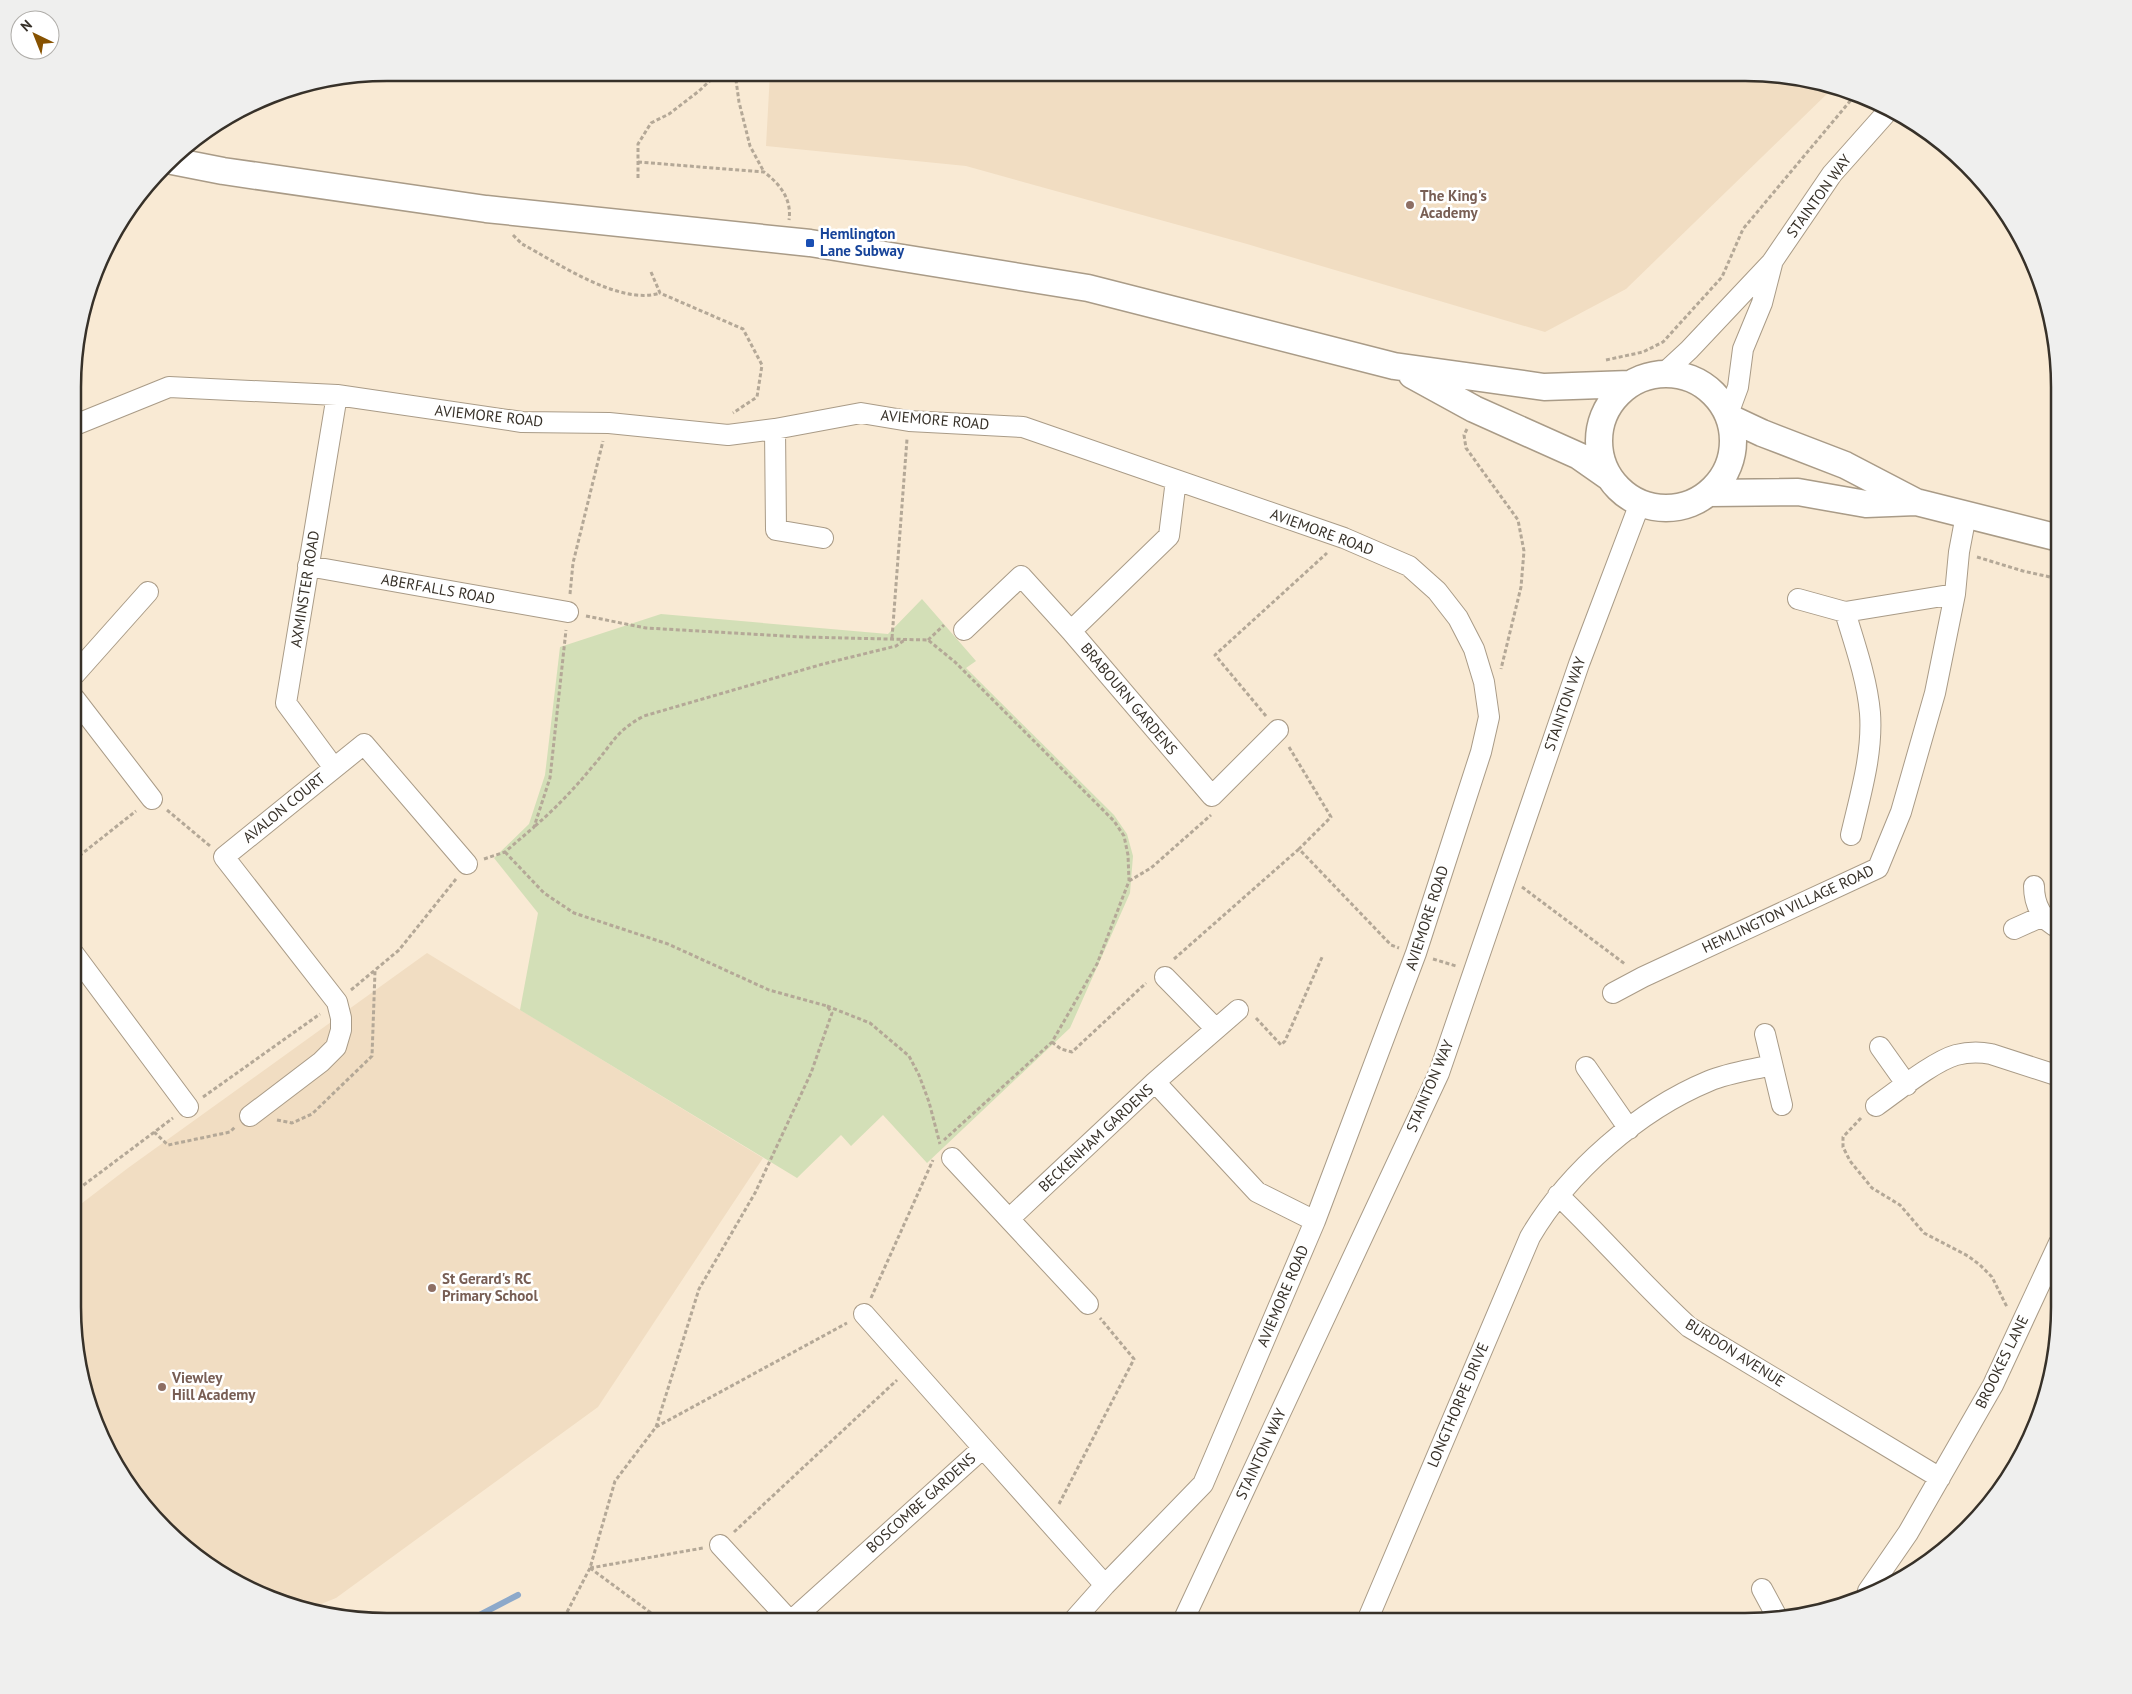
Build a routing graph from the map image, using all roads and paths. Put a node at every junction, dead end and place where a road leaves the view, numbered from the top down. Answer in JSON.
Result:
{"nodes":[{"id":1,"x":710,"y":81,"type":"edge"},
{"id":2,"x":736,"y":81,"type":"edge"},
{"id":3,"x":1850,"y":101,"type":"edge"},
{"id":4,"x":1884,"y":115,"type":"edge"},
{"id":5,"x":181,"y":162,"type":"edge"},
{"id":6,"x":638,"y":162,"type":"junction"},
{"id":7,"x":174,"y":168,"type":"edge"},
{"id":8,"x":223,"y":171,"type":"junction"},
{"id":9,"x":764,"y":172,"type":"junction"},
{"id":10,"x":638,"y":178,"type":"dead end"},
{"id":11,"x":486,"y":209,"type":"junction"},
{"id":12,"x":787,"y":240,"type":"junction"},
{"id":13,"x":1772,"y":262,"type":"junction"},
{"id":14,"x":651,"y":272,"type":"dead end"},
{"id":15,"x":660,"y":293,"type":"junction"},
{"id":16,"x":1603,"y":360,"type":"dead end"},
{"id":17,"x":1394,"y":366,"type":"junction"},
{"id":18,"x":1663,"y":374,"type":"junction"},
{"id":19,"x":1630,"y":384,"type":"junction"},
{"id":20,"x":337,"y":395,"type":"junction"},
{"id":21,"x":1474,"y":409,"type":"junction"},
{"id":22,"x":732,"y":414,"type":"dead end"},
{"id":23,"x":1729,"y":416,"type":"junction"},
{"id":24,"x":909,"y":421,"type":"junction"},
{"id":25,"x":81,"y":423,"type":"edge"},
{"id":26,"x":609,"y":423,"type":"junction"},
{"id":27,"x":775,"y":429,"type":"junction"},
{"id":28,"x":1609,"y":477,"type":"junction"},
{"id":29,"x":1176,"y":480,"type":"junction"},
{"id":30,"x":1709,"y":493,"type":"junction"},
{"id":31,"x":1916,"y":502,"type":"junction"},
{"id":32,"x":1640,"y":504,"type":"junction"},
{"id":33,"x":1966,"y":515,"type":"junction"},
{"id":34,"x":2051,"y":536,"type":"edge"},
{"id":35,"x":823,"y":538,"type":"dead end"},
{"id":36,"x":1344,"y":538,"type":"junction"},
{"id":37,"x":1959,"y":552,"type":"junction"},
{"id":38,"x":308,"y":566,"type":"junction"},
{"id":39,"x":2051,"y":577,"type":"edge"},
{"id":40,"x":148,"y":592,"type":"dead end"},
{"id":41,"x":1955,"y":594,"type":"junction"},
{"id":42,"x":1798,"y":599,"type":"dead end"},
{"id":43,"x":568,"y":612,"type":"junction"},
{"id":44,"x":1845,"y":612,"type":"junction"},
{"id":45,"x":964,"y":630,"type":"dead end"},
{"id":46,"x":1071,"y":631,"type":"junction"},
{"id":47,"x":892,"y":638,"type":"junction"},
{"id":48,"x":906,"y":639,"type":"junction"},
{"id":49,"x":81,"y":666,"type":"edge"},
{"id":50,"x":1484,"y":682,"type":"junction"},
{"id":51,"x":81,"y":708,"type":"edge"},
{"id":52,"x":1278,"y":730,"type":"junction"},
{"id":53,"x":334,"y":768,"type":"junction"},
{"id":54,"x":1212,"y":796,"type":"junction"},
{"id":55,"x":152,"y":798,"type":"junction"},
{"id":56,"x":534,"y":827,"type":"junction"},
{"id":57,"x":1851,"y":835,"type":"dead end"},
{"id":58,"x":1299,"y":849,"type":"junction"},
{"id":59,"x":505,"y":852,"type":"junction"},
{"id":60,"x":81,"y":854,"type":"edge"},
{"id":61,"x":224,"y":857,"type":"junction"},
{"id":62,"x":467,"y":864,"type":"junction"},
{"id":63,"x":1129,"y":881,"type":"junction"},
{"id":64,"x":1518,"y":884,"type":"dead end"},
{"id":65,"x":2034,"y":886,"type":"dead end"},
{"id":66,"x":2042,"y":916,"type":"junction"},
{"id":67,"x":2051,"y":924,"type":"edge"},
{"id":68,"x":2014,"y":929,"type":"dead end"},
{"id":69,"x":1416,"y":953,"type":"junction"},
{"id":70,"x":1323,"y":955,"type":"dead end"},
{"id":71,"x":81,"y":967,"type":"edge"},
{"id":72,"x":1472,"y":971,"type":"junction"},
{"id":73,"x":1162,"y":973,"type":"junction"},
{"id":74,"x":1643,"y":977,"type":"junction"},
{"id":75,"x":1613,"y":993,"type":"dead end"},
{"id":76,"x":337,"y":1002,"type":"junction"},
{"id":77,"x":827,"y":1006,"type":"junction"},
{"id":78,"x":1238,"y":1010,"type":"joint"},
{"id":79,"x":1216,"y":1029,"type":"junction"},
{"id":80,"x":1765,"y":1034,"type":"dead end"},
{"id":81,"x":1052,"y":1042,"type":"junction"},
{"id":82,"x":1880,"y":1047,"type":"dead end"},
{"id":83,"x":1772,"y":1065,"type":"junction"},
{"id":84,"x":1586,"y":1067,"type":"dead end"},
{"id":85,"x":2051,"y":1073,"type":"edge"},
{"id":86,"x":1155,"y":1082,"type":"junction"},
{"id":87,"x":1907,"y":1085,"type":"junction"},
{"id":88,"x":1782,"y":1105,"type":"dead end"},
{"id":89,"x":1876,"y":1106,"type":"joint"},
{"id":90,"x":188,"y":1107,"type":"junction"},
{"id":91,"x":250,"y":1116,"type":"dead end"},
{"id":92,"x":1629,"y":1129,"type":"junction"},
{"id":93,"x":946,"y":1151,"type":"junction"},
{"id":94,"x":81,"y":1188,"type":"edge"},
{"id":95,"x":1558,"y":1194,"type":"junction"},
{"id":96,"x":1009,"y":1219,"type":"junction"},
{"id":97,"x":1315,"y":1221,"type":"junction"},
{"id":98,"x":2051,"y":1260,"type":"edge"},
{"id":99,"x":1088,"y":1304,"type":"joint"},
{"id":100,"x":864,"y":1314,"type":"junction"},
{"id":101,"x":2023,"y":1320,"type":"junction"},
{"id":102,"x":911,"y":1367,"type":"junction"},
{"id":103,"x":656,"y":1427,"type":"junction"},
{"id":104,"x":983,"y":1448,"type":"junction"},
{"id":105,"x":1940,"y":1478,"type":"junction"},
{"id":106,"x":1049,"y":1523,"type":"junction"},
{"id":107,"x":720,"y":1546,"type":"junction"},
{"id":108,"x":590,"y":1568,"type":"junction"},
{"id":109,"x":1873,"y":1584,"type":"edge"},
{"id":110,"x":1105,"y":1585,"type":"junction"},
{"id":111,"x":1762,"y":1589,"type":"dead end"},
{"id":112,"x":1774,"y":1611,"type":"edge"},
{"id":113,"x":567,"y":1613,"type":"edge"},
{"id":114,"x":651,"y":1613,"type":"edge"},
{"id":115,"x":783,"y":1613,"type":"edge"},
{"id":116,"x":800,"y":1613,"type":"edge"},
{"id":117,"x":1080,"y":1613,"type":"edge"},
{"id":118,"x":1187,"y":1613,"type":"edge"},
{"id":119,"x":1370,"y":1613,"type":"edge"}],
"edges":[{"from":1,"to":6,"type":"path"},
{"from":2,"to":9,"type":"path"},
{"from":3,"to":16,"type":"path"},
{"from":4,"to":13,"type":"street","name":"STAINTON WAY"},
{"from":5,"to":8,"type":"main road"},
{"from":6,"to":9,"type":"path"},
{"from":6,"to":10,"type":"path"},
{"from":7,"to":8,"type":"main road"},
{"from":8,"to":11,"type":"main road"},
{"from":9,"to":12,"type":"path"},
{"from":11,"to":12,"type":"main road"},
{"from":11,"to":15,"type":"path"},
{"from":12,"to":17,"type":"main road"},
{"from":13,"to":18,"type":"street","name":"STAINTON WAY"},
{"from":13,"to":23,"type":"street","name":"STAINTON WAY"},
{"from":14,"to":15,"type":"path"},
{"from":15,"to":22,"type":"path"},
{"from":17,"to":19,"type":"main road"},
{"from":17,"to":21,"type":"main road"},
{"from":18,"to":19,"type":"main road"},
{"from":18,"to":23,"type":"main road"},
{"from":19,"to":28,"type":"main road"},
{"from":20,"to":25,"type":"street","name":"AVIEMORE ROAD"},
{"from":20,"to":26,"type":"street","name":"AVIEMORE ROAD"},
{"from":20,"to":38,"type":"street","name":"AXMINSTER ROAD"},
{"from":21,"to":28,"type":"main road"},
{"from":21,"to":50,"type":"path"},
{"from":23,"to":30,"type":"main road"},
{"from":23,"to":31,"type":"main road"},
{"from":24,"to":27,"type":"street","name":"AVIEMORE ROAD"},
{"from":24,"to":29,"type":"street","name":"AVIEMORE ROAD"},
{"from":24,"to":47,"type":"path"},
{"from":26,"to":27,"type":"street","name":"AVIEMORE ROAD"},
{"from":26,"to":43,"type":"path"},
{"from":27,"to":35,"type":"street"},
{"from":28,"to":32,"type":"main road"},
{"from":29,"to":36,"type":"street","name":"AVIEMORE ROAD"},
{"from":29,"to":46,"type":"street","name":"BRABOURN GARDENS"},
{"from":30,"to":31,"type":"main road"},
{"from":30,"to":32,"type":"main road"},
{"from":31,"to":33,"type":"main road"},
{"from":32,"to":72,"type":"street","name":"STAINTON WAY"},
{"from":33,"to":34,"type":"main road"},
{"from":33,"to":37,"type":"street","name":"HEMLINGTON VILLAGE ROAD"},
{"from":36,"to":50,"type":"street","name":"AVIEMORE ROAD"},
{"from":36,"to":52,"type":"path"},
{"from":37,"to":39,"type":"path"},
{"from":37,"to":41,"type":"street","name":"HEMLINGTON VILLAGE ROAD"},
{"from":38,"to":43,"type":"street","name":"ABERFALLS ROAD"},
{"from":38,"to":53,"type":"street","name":"AXMINSTER ROAD"},
{"from":40,"to":49,"type":"street"},
{"from":41,"to":44,"type":"street"},
{"from":41,"to":74,"type":"street","name":"HEMLINGTON VILLAGE ROAD"},
{"from":42,"to":44,"type":"street"},
{"from":43,"to":47,"type":"path"},
{"from":43,"to":56,"type":"path"},
{"from":44,"to":57,"type":"street"},
{"from":45,"to":46,"type":"street"},
{"from":46,"to":54,"type":"street","name":"BRABOURN GARDENS"},
{"from":47,"to":48,"type":"path"},
{"from":48,"to":56,"type":"path"},
{"from":48,"to":63,"type":"path"},
{"from":50,"to":69,"type":"street","name":"AVIEMORE ROAD"},
{"from":51,"to":55,"type":"street"},
{"from":52,"to":54,"type":"street"},
{"from":52,"to":58,"type":"path"},
{"from":53,"to":61,"type":"street","name":"AVALON COURT"},
{"from":53,"to":62,"type":"street","name":"AVALON COURT"},
{"from":54,"to":63,"type":"path"},
{"from":55,"to":60,"type":"path"},
{"from":55,"to":61,"type":"path"},
{"from":56,"to":59,"type":"path"},
{"from":58,"to":69,"type":"path"},
{"from":58,"to":73,"type":"path"},
{"from":59,"to":62,"type":"path"},
{"from":59,"to":77,"type":"path"},
{"from":61,"to":76,"type":"street"},
{"from":62,"to":76,"type":"path"},
{"from":63,"to":81,"type":"path"},
{"from":64,"to":74,"type":"path"},
{"from":65,"to":66,"type":"street"},
{"from":66,"to":67,"type":"street"},
{"from":66,"to":68,"type":"street"},
{"from":69,"to":72,"type":"path"},
{"from":69,"to":97,"type":"street","name":"AVIEMORE ROAD"},
{"from":70,"to":78,"type":"path"},
{"from":71,"to":90,"type":"street"},
{"from":72,"to":118,"type":"street","name":"STAINTON WAY"},
{"from":73,"to":79,"type":"street"},
{"from":73,"to":81,"type":"path"},
{"from":74,"to":75,"type":"street","name":"HEMLINGTON VILLAGE ROAD"},
{"from":76,"to":90,"type":"path"},
{"from":76,"to":91,"type":"street"},
{"from":77,"to":93,"type":"path"},
{"from":77,"to":103,"type":"path"},
{"from":78,"to":79,"type":"street"},
{"from":79,"to":86,"type":"street"},
{"from":80,"to":83,"type":"street"},
{"from":81,"to":93,"type":"path"},
{"from":82,"to":87,"type":"street"},
{"from":83,"to":88,"type":"street"},
{"from":83,"to":92,"type":"street","name":"LONGTHORPE DRIVE"},
{"from":84,"to":92,"type":"street"},
{"from":85,"to":87,"type":"street"},
{"from":86,"to":96,"type":"street","name":"BECKENHAM GARDENS"},
{"from":86,"to":97,"type":"street","name":"BECKENHAM GARDENS"},
{"from":87,"to":89,"type":"street"},
{"from":89,"to":101,"type":"path"},
{"from":90,"to":94,"type":"path"},
{"from":92,"to":95,"type":"street","name":"LONGTHORPE DRIVE"},
{"from":93,"to":96,"type":"street"},
{"from":93,"to":100,"type":"path"},
{"from":95,"to":105,"type":"street","name":"BURDON AVENUE"},
{"from":95,"to":119,"type":"street","name":"LONGTHORPE DRIVE"},
{"from":96,"to":99,"type":"street"},
{"from":97,"to":110,"type":"street","name":"AVIEMORE ROAD"},
{"from":98,"to":101,"type":"street","name":"BROOKES LANE"},
{"from":99,"to":106,"type":"path"},
{"from":100,"to":102,"type":"street"},
{"from":100,"to":103,"type":"path"},
{"from":101,"to":105,"type":"street","name":"BROOKES LANE"},
{"from":102,"to":104,"type":"street"},
{"from":102,"to":107,"type":"path"},
{"from":103,"to":108,"type":"path"},
{"from":104,"to":106,"type":"street","name":"BOSCOMBE GARDENS"},
{"from":104,"to":116,"type":"street","name":"BOSCOMBE GARDENS"},
{"from":105,"to":109,"type":"street","name":"BROOKES LANE"},
{"from":106,"to":110,"type":"street","name":"BOSCOMBE GARDENS"},
{"from":107,"to":108,"type":"path"},
{"from":107,"to":115,"type":"street","name":"BOSCOMBE GARDENS"},
{"from":108,"to":113,"type":"path"},
{"from":108,"to":114,"type":"path"},
{"from":110,"to":117,"type":"street","name":"AVIEMORE ROAD"},
{"from":111,"to":112,"type":"street"}]}
